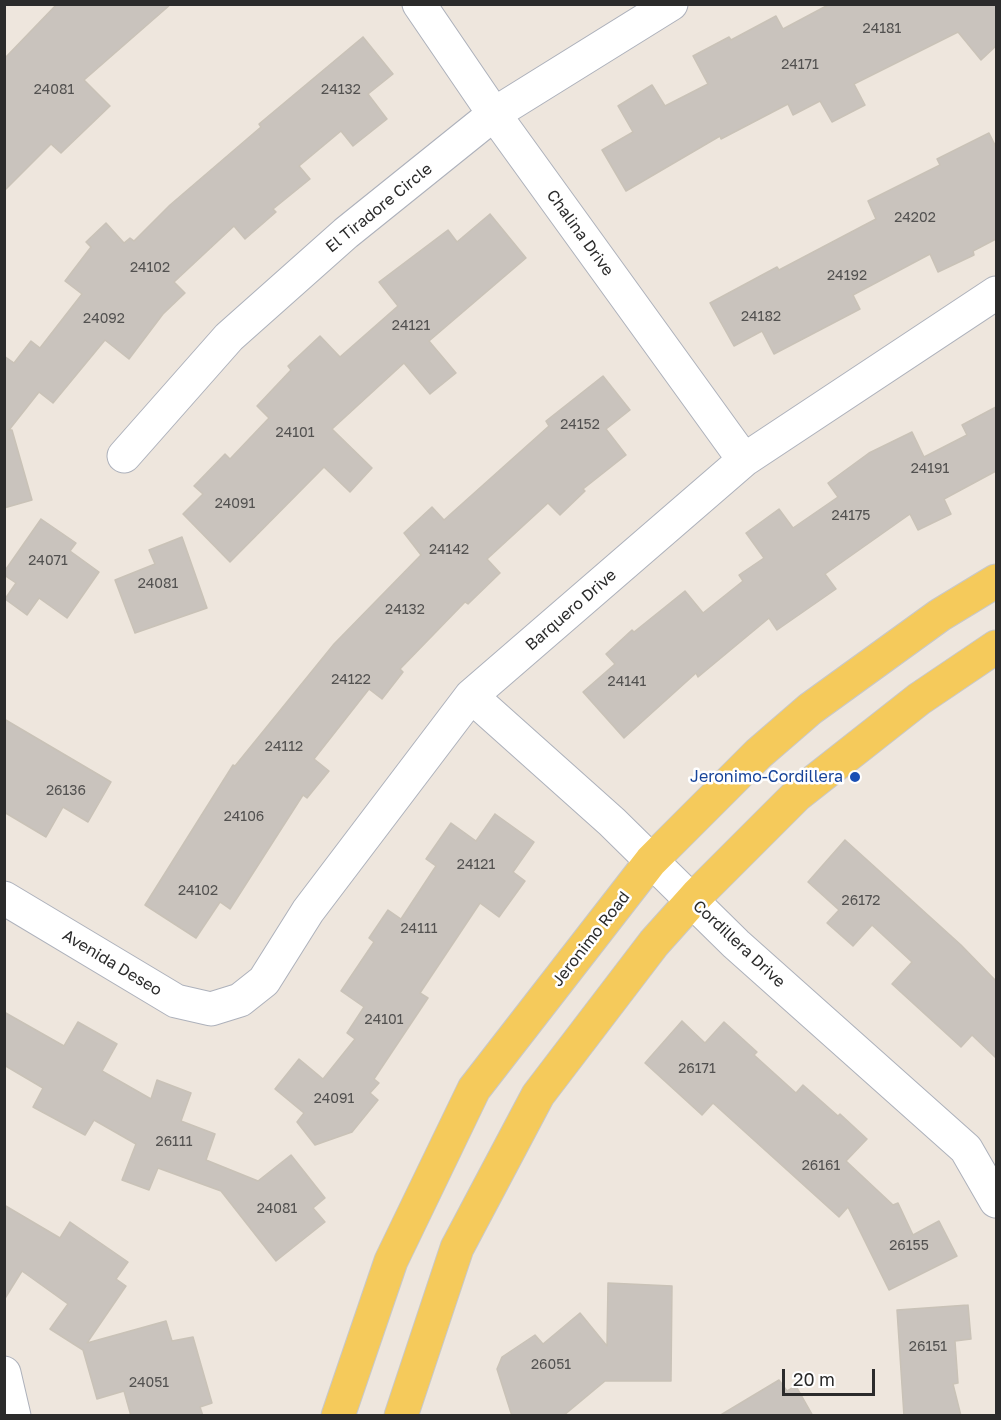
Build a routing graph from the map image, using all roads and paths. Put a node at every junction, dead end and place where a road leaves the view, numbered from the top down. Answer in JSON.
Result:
{"nodes":[{"id":1,"x":419,"y":4,"type":"edge"},
{"id":2,"x":671,"y":4,"type":"edge"},
{"id":3,"x":494,"y":114,"type":"junction"},
{"id":4,"x":996,"y":293,"type":"edge"},
{"id":5,"x":123,"y":456,"type":"dead end"},
{"id":6,"x":744,"y":460,"type":"junction"},
{"id":7,"x":996,"y":581,"type":"edge"},
{"id":8,"x":996,"y":646,"type":"edge"},
{"id":9,"x":471,"y":696,"type":"junction"},
{"id":10,"x":651,"y":861,"type":"junction"},
{"id":11,"x":4,"y":898,"type":"edge"},
{"id":12,"x":692,"y":900,"type":"junction"},
{"id":13,"x":225,"y":1007,"type":"joint"},
{"id":14,"x":996,"y":1201,"type":"edge"},
{"id":15,"x":5,"y":1373,"type":"edge"},
{"id":16,"x":14,"y":1416,"type":"edge"},
{"id":17,"x":338,"y":1416,"type":"edge"},
{"id":18,"x":401,"y":1416,"type":"edge"}],
"edges":[{"from":1,"to":3,"type":"street","name":"Chalina Drive"},
{"from":2,"to":3,"type":"street","name":"El Tiradore Circle"},
{"from":3,"to":5,"type":"street","name":"El Tiradore Circle"},
{"from":3,"to":6,"type":"street","name":"Chalina Drive"},
{"from":4,"to":6,"type":"street","name":"Barquero Drive"},
{"from":6,"to":9,"type":"street","name":"Barquero Drive"},
{"from":7,"to":10,"type":"main road","name":"Jeronimo Road"},
{"from":8,"to":12,"type":"main road"},
{"from":9,"to":10,"type":"street","name":"Cordillera Drive"},
{"from":9,"to":13,"type":"street","name":"Barquero Drive"},
{"from":10,"to":12,"type":"street","name":"Cordillera Drive"},
{"from":10,"to":17,"type":"main road","name":"Jeronimo Road"},
{"from":11,"to":13,"type":"street","name":"Avenida Deseo"},
{"from":12,"to":14,"type":"street","name":"Cordillera Drive"},
{"from":12,"to":18,"type":"main road"},
{"from":15,"to":16,"type":"street"}]}
